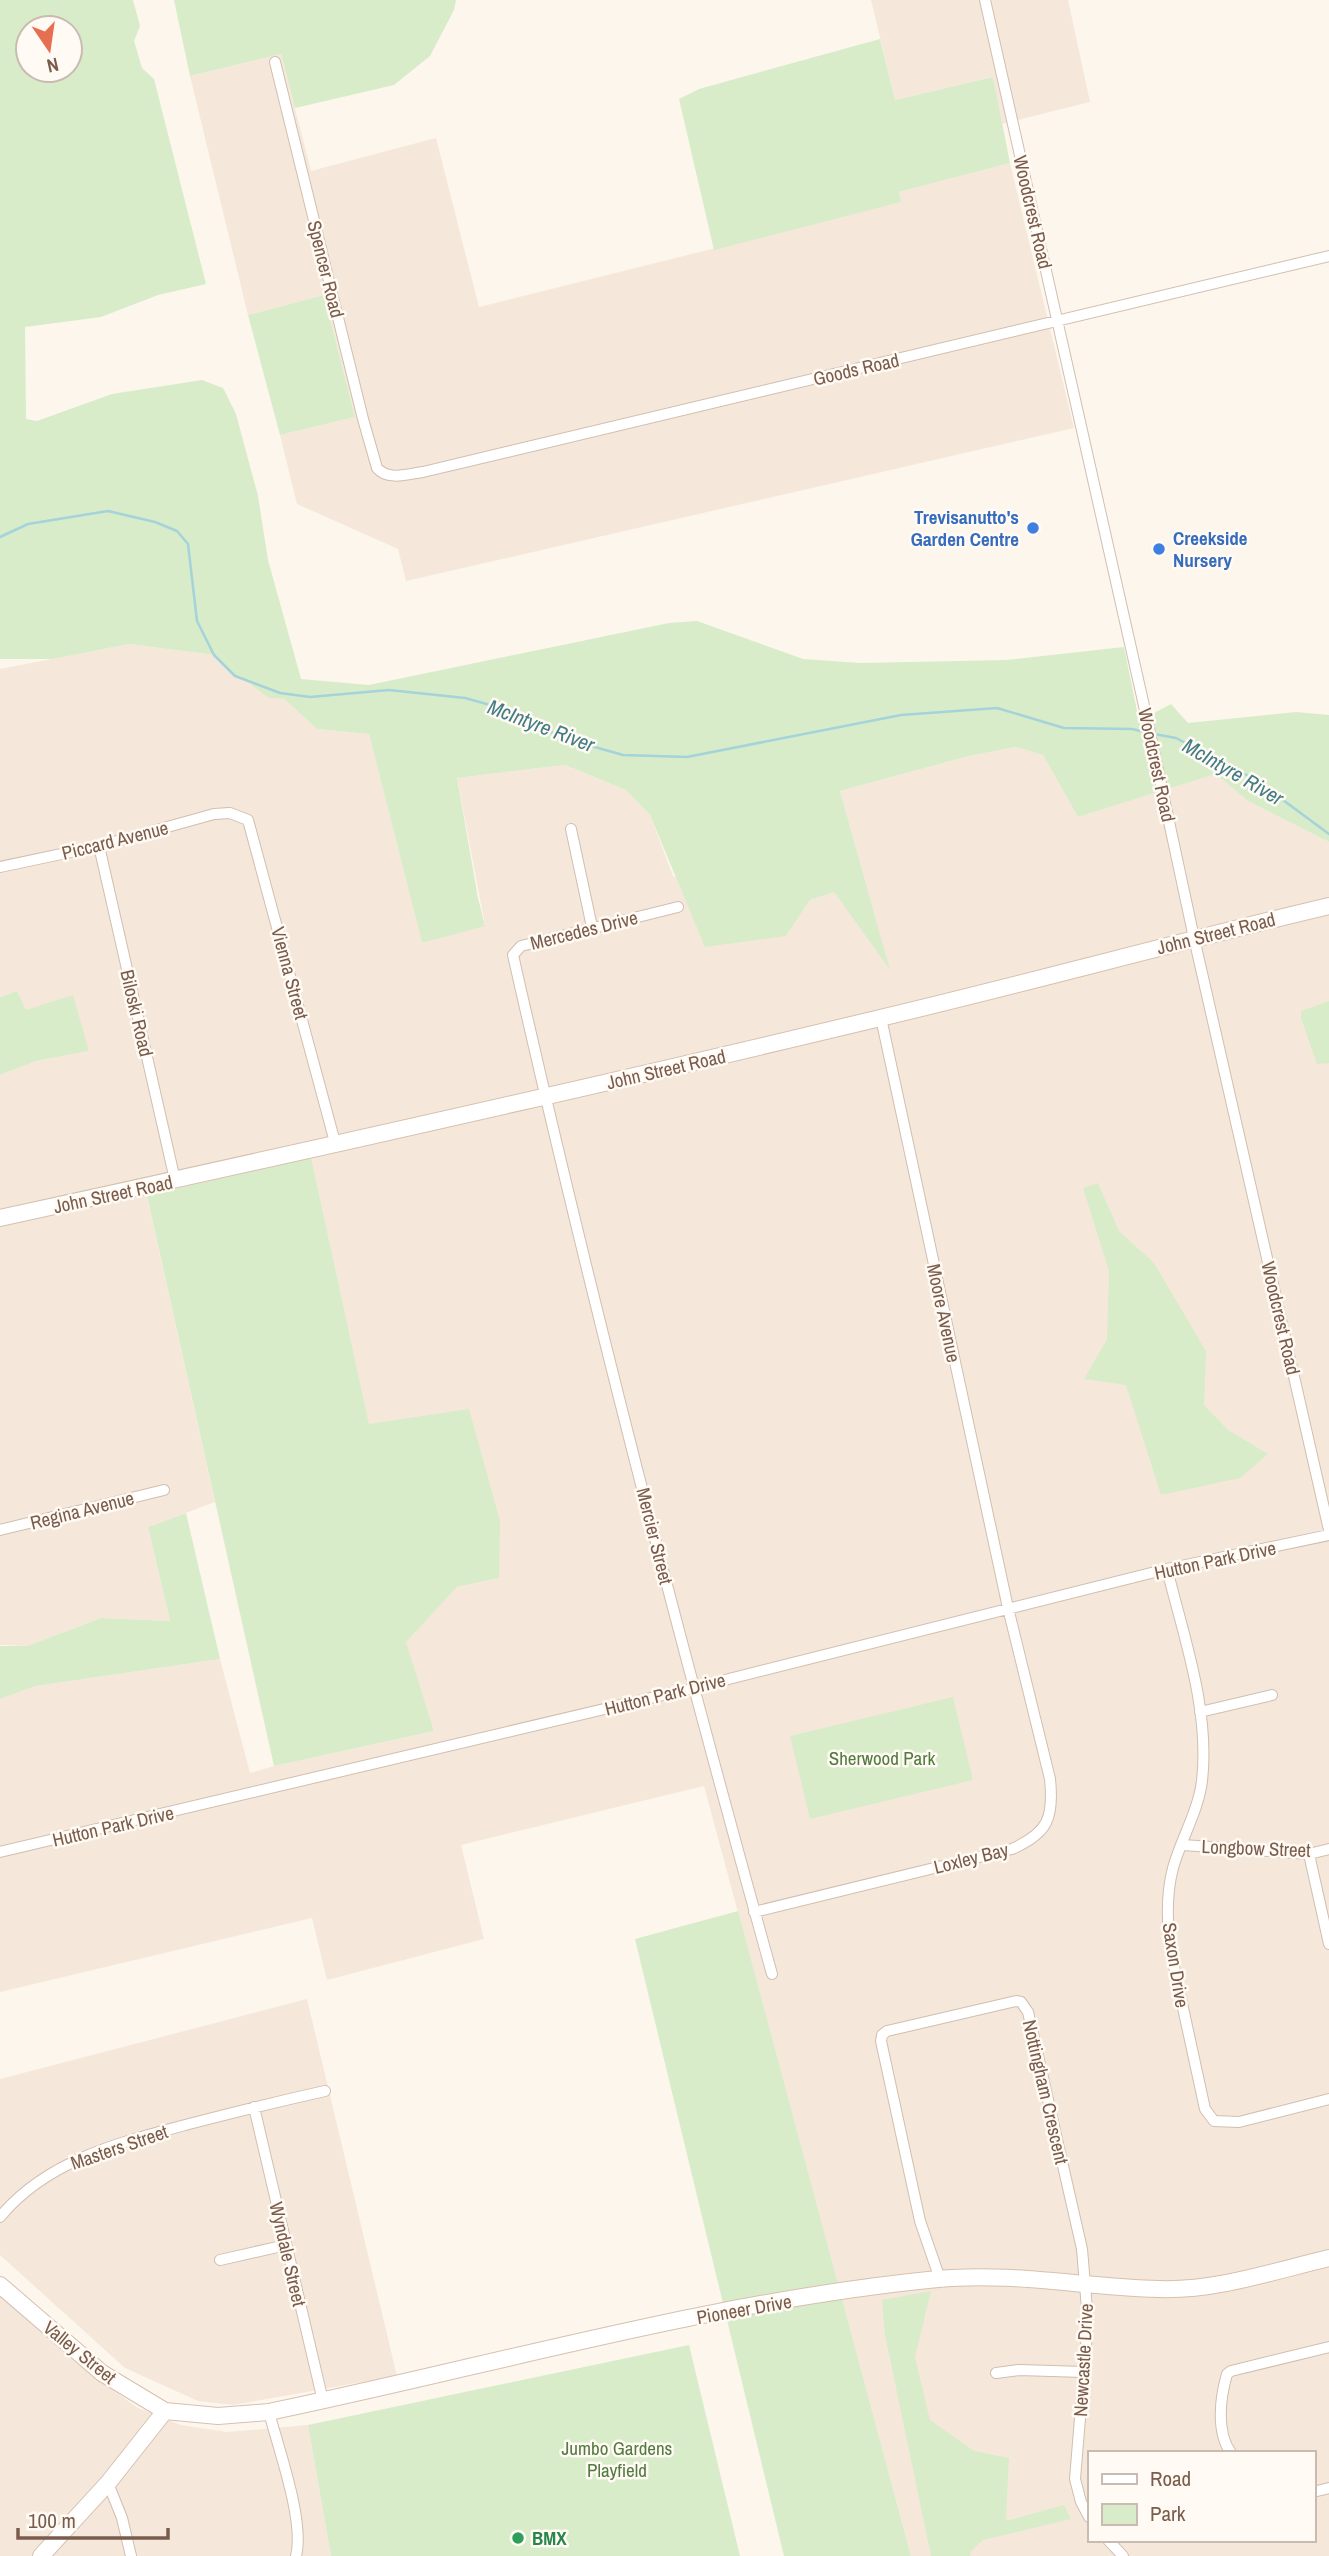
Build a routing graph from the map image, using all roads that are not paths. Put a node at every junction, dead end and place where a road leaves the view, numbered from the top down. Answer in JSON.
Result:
{"nodes":[{"id":1,"x":985,"y":0,"type":"edge"},
{"id":2,"x":275,"y":62,"type":"dead end"},
{"id":3,"x":1329,"y":256,"type":"edge"},
{"id":4,"x":1058,"y":321,"type":"junction"},
{"id":5,"x":382,"y":474,"type":"joint"},
{"id":6,"x":230,"y":813,"type":"joint"},
{"id":7,"x":571,"y":829,"type":"dead end"},
{"id":8,"x":99,"y":846,"type":"junction"},
{"id":9,"x":0,"y":867,"type":"edge"},
{"id":10,"x":1329,"y":906,"type":"edge"},
{"id":11,"x":678,"y":907,"type":"dead end"},
{"id":12,"x":592,"y":928,"type":"junction"},
{"id":13,"x":1194,"y":938,"type":"junction"},
{"id":14,"x":881,"y":1018,"type":"junction"},
{"id":15,"x":545,"y":1097,"type":"junction"},
{"id":16,"x":336,"y":1146,"type":"junction"},
{"id":17,"x":175,"y":1180,"type":"junction"},
{"id":18,"x":0,"y":1219,"type":"edge"},
{"id":19,"x":164,"y":1490,"type":"dead end"},
{"id":20,"x":0,"y":1530,"type":"edge"},
{"id":21,"x":1329,"y":1533,"type":"edge"},
{"id":22,"x":1167,"y":1569,"type":"junction"},
{"id":23,"x":1008,"y":1608,"type":"junction"},
{"id":24,"x":693,"y":1688,"type":"junction"},
{"id":25,"x":1272,"y":1695,"type":"dead end"},
{"id":26,"x":1200,"y":1712,"type":"junction"},
{"id":27,"x":1183,"y":1845,"type":"junction"},
{"id":28,"x":1329,"y":1849,"type":"edge"},
{"id":29,"x":0,"y":1852,"type":"edge"},
{"id":30,"x":1309,"y":1854,"type":"junction"},
{"id":31,"x":754,"y":1912,"type":"junction"},
{"id":32,"x":1329,"y":1944,"type":"edge"},
{"id":33,"x":772,"y":1974,"type":"dead end"},
{"id":34,"x":326,"y":2091,"type":"dead end"},
{"id":35,"x":1329,"y":2099,"type":"edge"},
{"id":36,"x":254,"y":2107,"type":"junction"},
{"id":37,"x":0,"y":2217,"type":"edge"},
{"id":38,"x":286,"y":2245,"type":"junction"},
{"id":39,"x":1329,"y":2258,"type":"edge"},
{"id":40,"x":220,"y":2260,"type":"dead end"},
{"id":41,"x":940,"y":2279,"type":"junction"},
{"id":42,"x":1085,"y":2284,"type":"junction"},
{"id":43,"x":0,"y":2285,"type":"edge"},
{"id":44,"x":1329,"y":2347,"type":"edge"},
{"id":45,"x":1084,"y":2372,"type":"junction"},
{"id":46,"x":996,"y":2373,"type":"dead end"},
{"id":47,"x":323,"y":2401,"type":"junction"},
{"id":48,"x":165,"y":2411,"type":"junction"},
{"id":49,"x":269,"y":2412,"type":"junction"},
{"id":50,"x":1229,"y":2451,"type":"edge"},
{"id":51,"x":108,"y":2483,"type":"junction"},
{"id":52,"x":1088,"y":2515,"type":"edge"},
{"id":53,"x":1110,"y":2542,"type":"edge"},
{"id":54,"x":41,"y":2556,"type":"edge"},
{"id":55,"x":131,"y":2556,"type":"edge"},
{"id":56,"x":296,"y":2556,"type":"edge"},
{"id":57,"x":1123,"y":2556,"type":"edge"}],
"edges":[{"from":1,"to":4,"type":"street","name":"Woodcrest Road"},
{"from":2,"to":5,"type":"street","name":"Spencer Road"},
{"from":3,"to":4,"type":"street","name":"Goods Road"},
{"from":4,"to":5,"type":"street","name":"Goods Road"},
{"from":4,"to":13,"type":"street","name":"Woodcrest Road"},
{"from":6,"to":8,"type":"street","name":"Piccard Avenue"},
{"from":6,"to":16,"type":"street","name":"Vienna Street"},
{"from":7,"to":12,"type":"street"},
{"from":8,"to":9,"type":"street","name":"Piccard Avenue"},
{"from":8,"to":17,"type":"street","name":"Biloski Road"},
{"from":10,"to":13,"type":"main road","name":"John Street Road"},
{"from":11,"to":12,"type":"street","name":"Mercedes Drive"},
{"from":12,"to":15,"type":"street","name":"Mercedes Drive"},
{"from":13,"to":14,"type":"main road","name":"John Street Road"},
{"from":13,"to":21,"type":"street","name":"Woodcrest Road"},
{"from":14,"to":15,"type":"main road","name":"John Street Road"},
{"from":14,"to":23,"type":"street","name":"Moore Avenue"},
{"from":15,"to":16,"type":"main road","name":"John Street Road"},
{"from":15,"to":24,"type":"street","name":"Mercier Street"},
{"from":16,"to":17,"type":"main road","name":"John Street Road"},
{"from":17,"to":18,"type":"main road","name":"John Street Road"},
{"from":19,"to":20,"type":"street","name":"Regina Avenue"},
{"from":21,"to":22,"type":"street","name":"Hutton Park Drive"},
{"from":22,"to":23,"type":"street","name":"Hutton Park Drive"},
{"from":22,"to":26,"type":"street","name":"Saxon Drive"},
{"from":23,"to":24,"type":"street","name":"Hutton Park Drive"},
{"from":23,"to":31,"type":"street","name":"Loxley Bay"},
{"from":24,"to":29,"type":"street","name":"Hutton Park Drive"},
{"from":24,"to":31,"type":"street","name":"Mercier Street"},
{"from":25,"to":26,"type":"street"},
{"from":26,"to":27,"type":"street","name":"Saxon Drive"},
{"from":27,"to":30,"type":"street","name":"Longbow Street"},
{"from":27,"to":35,"type":"street","name":"Saxon Drive"},
{"from":28,"to":30,"type":"street","name":"Longbow Street"},
{"from":30,"to":32,"type":"street"},
{"from":31,"to":33,"type":"street","name":"Mercier Street"},
{"from":34,"to":36,"type":"street","name":"Masters Street"},
{"from":36,"to":37,"type":"street","name":"Masters Street"},
{"from":36,"to":38,"type":"street","name":"Wyndale Street"},
{"from":38,"to":40,"type":"street"},
{"from":38,"to":47,"type":"street","name":"Wyndale Street"},
{"from":39,"to":42,"type":"main road","name":"Pioneer Drive"},
{"from":41,"to":42,"type":"main road","name":"Pioneer Drive"},
{"from":41,"to":42,"type":"street","name":"Nottingham Crescent"},
{"from":41,"to":47,"type":"main road","name":"Pioneer Drive"},
{"from":42,"to":45,"type":"street","name":"Newcastle Drive"},
{"from":43,"to":48,"type":"main road","name":"Valley Street"},
{"from":44,"to":50,"type":"street"},
{"from":45,"to":46,"type":"street"},
{"from":45,"to":52,"type":"street","name":"Newcastle Drive"},
{"from":47,"to":49,"type":"main road","name":"Pioneer Drive"},
{"from":48,"to":49,"type":"main road","name":"Pioneer Drive"},
{"from":48,"to":51,"type":"main road"},
{"from":49,"to":56,"type":"street"},
{"from":51,"to":54,"type":"main road"},
{"from":51,"to":55,"type":"street"},
{"from":53,"to":57,"type":"street"}]}
